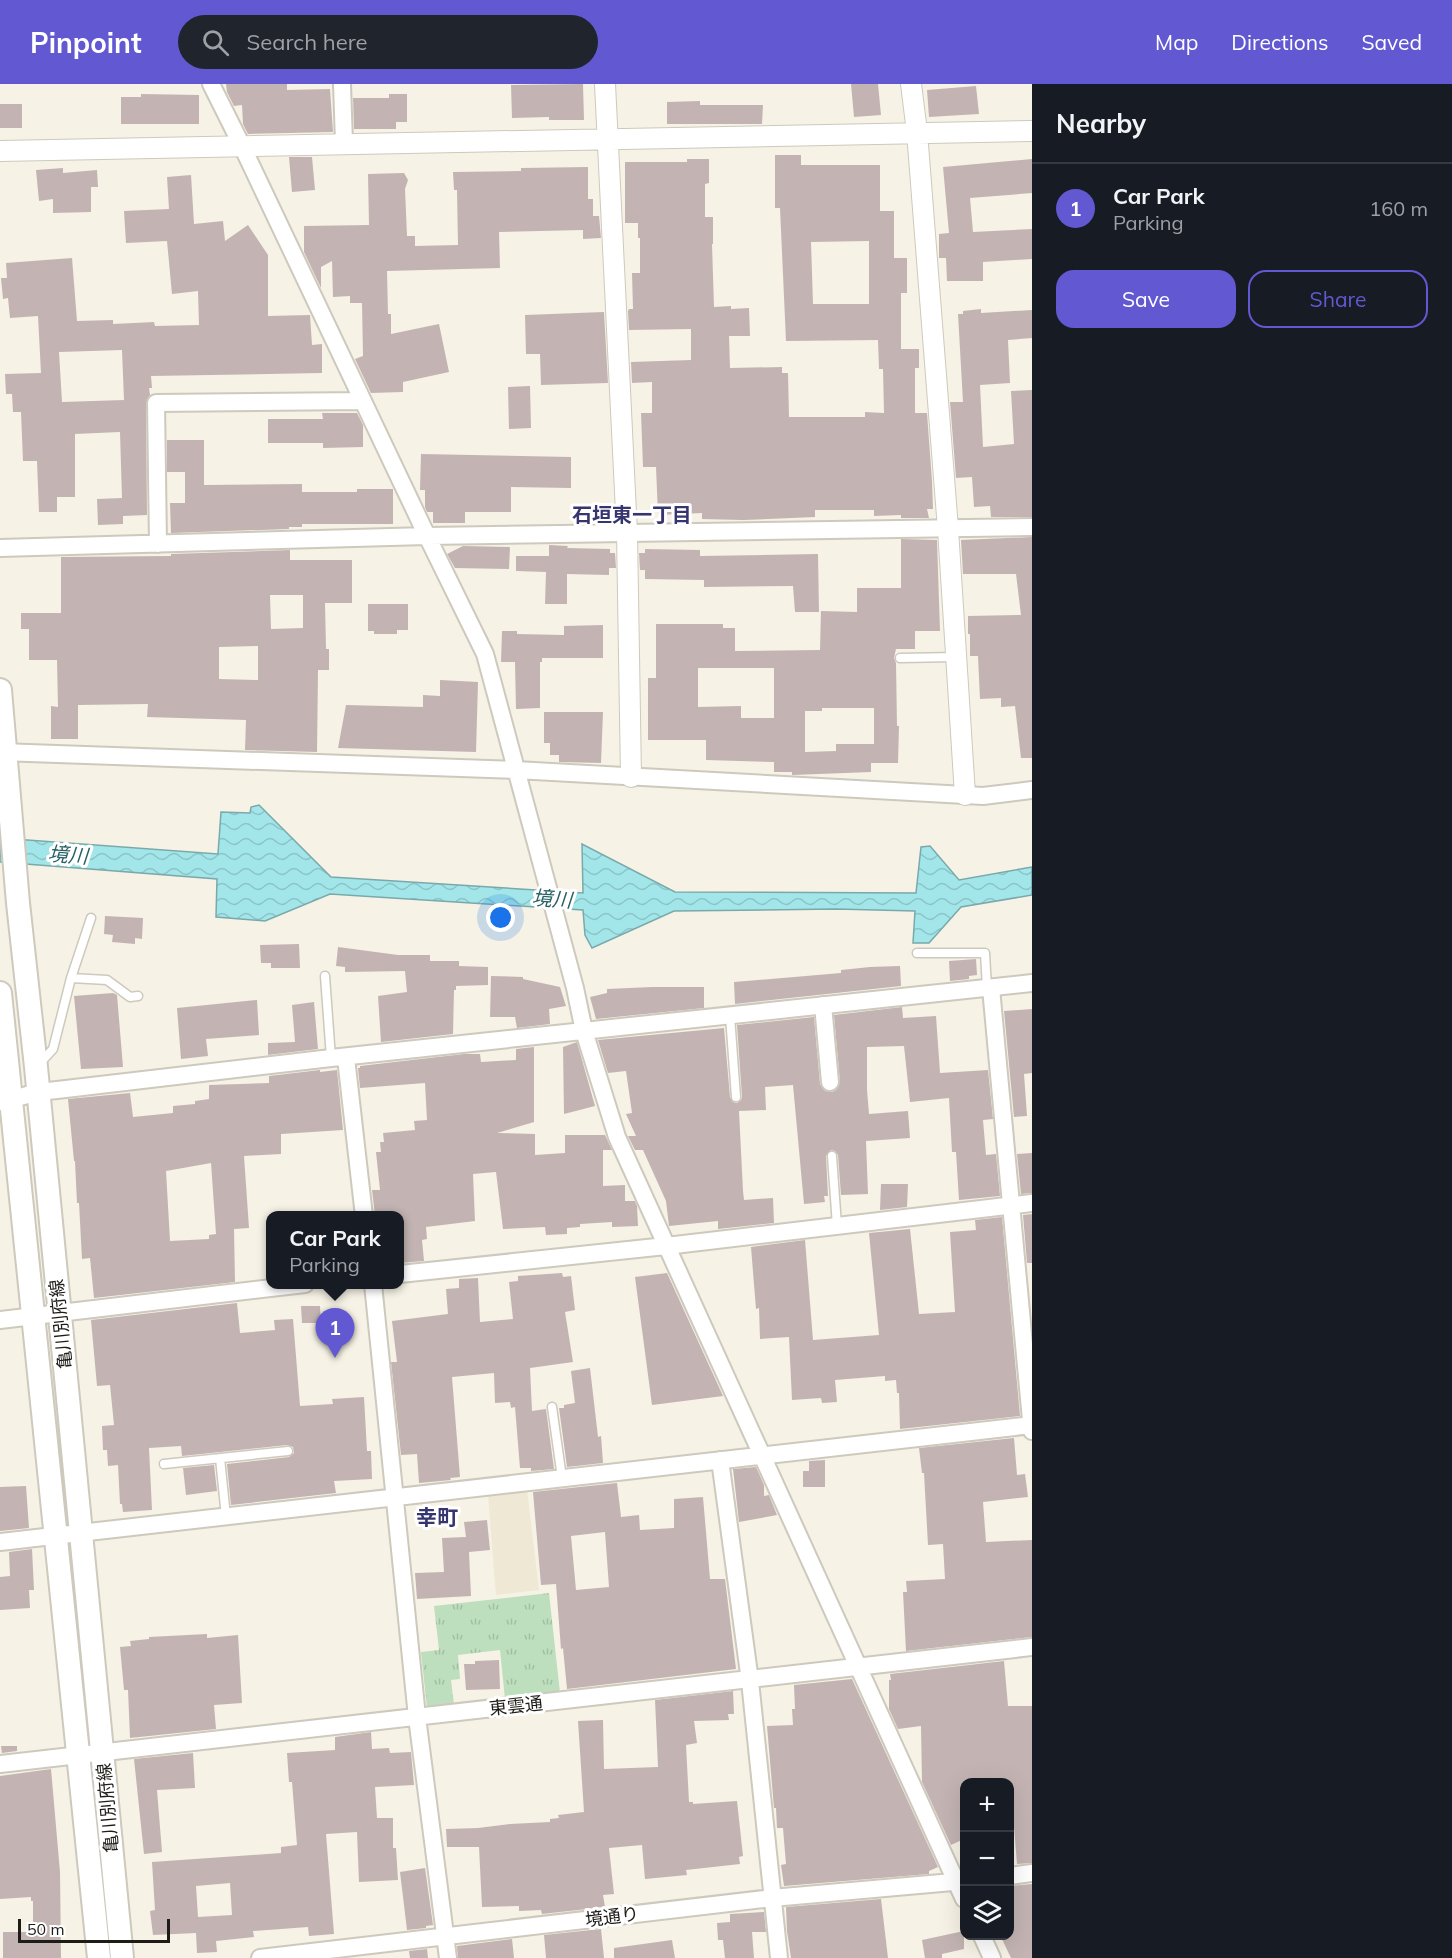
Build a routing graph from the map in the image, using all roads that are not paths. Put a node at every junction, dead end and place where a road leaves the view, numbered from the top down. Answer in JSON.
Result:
{"nodes":[{"id":1,"x":211,"y":84,"type":"edge"},
{"id":2,"x":342,"y":84,"type":"edge"},
{"id":3,"x":605,"y":84,"type":"edge"},
{"id":4,"x":911,"y":84,"type":"edge"},
{"id":5,"x":1032,"y":131,"type":"edge"},
{"id":6,"x":917,"y":132,"type":"junction"},
{"id":7,"x":607,"y":138,"type":"junction"},
{"id":8,"x":344,"y":143,"type":"junction"},
{"id":9,"x":242,"y":146,"type":"junction"},
{"id":10,"x":0,"y":151,"type":"edge"},
{"id":11,"x":363,"y":401,"type":"junction"},
{"id":12,"x":1032,"y":527,"type":"edge"},
{"id":13,"x":948,"y":529,"type":"junction"},
{"id":14,"x":627,"y":533,"type":"junction"},
{"id":15,"x":427,"y":536,"type":"junction"},
{"id":16,"x":158,"y":543,"type":"junction"},
{"id":17,"x":0,"y":548,"type":"edge"},
{"id":18,"x":956,"y":657,"type":"junction"},
{"id":19,"x":900,"y":658,"type":"dead end"},
{"id":20,"x":0,"y":690,"type":"edge"},
{"id":21,"x":2,"y":751,"type":"edge"},
{"id":22,"x":516,"y":770,"type":"junction"},
{"id":23,"x":631,"y":777,"type":"junction"},
{"id":24,"x":1032,"y":790,"type":"edge"},
{"id":25,"x":965,"y":795,"type":"junction"},
{"id":26,"x":92,"y":918,"type":"dead end"},
{"id":27,"x":917,"y":953,"type":"dead end"},
{"id":28,"x":325,"y":975,"type":"dead end"},
{"id":29,"x":71,"y":978,"type":"junction"},
{"id":30,"x":1032,"y":983,"type":"edge"},
{"id":31,"x":989,"y":988,"type":"junction"},
{"id":32,"x":0,"y":993,"type":"edge"},
{"id":33,"x":138,"y":996,"type":"dead end"},
{"id":34,"x":823,"y":1005,"type":"junction"},
{"id":35,"x":730,"y":1016,"type":"junction"},
{"id":36,"x":584,"y":1031,"type":"junction"},
{"id":37,"x":339,"y":1058,"type":"junction"},
{"id":38,"x":36,"y":1067,"type":"junction"},
{"id":39,"x":830,"y":1082,"type":"dead end"},
{"id":40,"x":38,"y":1092,"type":"junction"},
{"id":41,"x":736,"y":1097,"type":"dead end"},
{"id":42,"x":5,"y":1101,"type":"edge"},
{"id":43,"x":831,"y":1156,"type":"dead end"},
{"id":44,"x":1032,"y":1203,"type":"edge"},
{"id":45,"x":1010,"y":1205,"type":"junction"},
{"id":46,"x":363,"y":1211,"type":"edge"},
{"id":47,"x":837,"y":1226,"type":"junction"},
{"id":48,"x":666,"y":1246,"type":"junction"},
{"id":49,"x":404,"y":1273,"type":"edge"},
{"id":50,"x":266,"y":1289,"type":"edge"},
{"id":51,"x":374,"y":1289,"type":"edge"},
{"id":52,"x":60,"y":1313,"type":"junction"},
{"id":53,"x":34,"y":1316,"type":"junction"},
{"id":54,"x":0,"y":1320,"type":"edge"},
{"id":55,"x":1029,"y":1366,"type":"edge"},
{"id":56,"x":552,"y":1407,"type":"dead end"},
{"id":57,"x":1032,"y":1425,"type":"edge"},
{"id":58,"x":1032,"y":1431,"type":"edge"},
{"id":59,"x":288,"y":1450,"type":"dead end"},
{"id":60,"x":762,"y":1455,"type":"junction"},
{"id":61,"x":220,"y":1458,"type":"junction"},
{"id":62,"x":720,"y":1460,"type":"junction"},
{"id":63,"x":164,"y":1464,"type":"dead end"},
{"id":64,"x":562,"y":1478,"type":"junction"},
{"id":65,"x":396,"y":1498,"type":"junction"},
{"id":66,"x":226,"y":1517,"type":"junction"},
{"id":67,"x":81,"y":1533,"type":"junction"},
{"id":68,"x":56,"y":1535,"type":"junction"},
{"id":69,"x":0,"y":1542,"type":"edge"},
{"id":70,"x":1032,"y":1647,"type":"edge"},
{"id":71,"x":860,"y":1666,"type":"junction"},
{"id":72,"x":750,"y":1680,"type":"junction"},
{"id":73,"x":417,"y":1717,"type":"junction"},
{"id":74,"x":102,"y":1752,"type":"junction"},
{"id":75,"x":78,"y":1755,"type":"junction"},
{"id":76,"x":0,"y":1764,"type":"edge"},
{"id":77,"x":1032,"y":1873,"type":"edge"},
{"id":78,"x":1014,"y":1875,"type":"edge"},
{"id":79,"x":960,"y":1880,"type":"edge"},
{"id":80,"x":960,"y":1882,"type":"edge"},
{"id":81,"x":772,"y":1898,"type":"junction"},
{"id":82,"x":445,"y":1937,"type":"junction"},
{"id":83,"x":984,"y":1940,"type":"edge"},
{"id":84,"x":99,"y":1958,"type":"edge"},
{"id":85,"x":122,"y":1958,"type":"edge"},
{"id":86,"x":260,"y":1958,"type":"edge"},
{"id":87,"x":448,"y":1958,"type":"edge"},
{"id":88,"x":779,"y":1958,"type":"edge"},
{"id":89,"x":992,"y":1958,"type":"edge"}],
"edges":[{"from":1,"to":9,"type":"street"},
{"from":2,"to":8,"type":"street"},
{"from":3,"to":7,"type":"street"},
{"from":4,"to":6,"type":"street"},
{"from":5,"to":6,"type":"street"},
{"from":6,"to":7,"type":"street"},
{"from":6,"to":13,"type":"street"},
{"from":7,"to":8,"type":"street"},
{"from":7,"to":14,"type":"street"},
{"from":8,"to":9,"type":"street"},
{"from":9,"to":10,"type":"street"},
{"from":9,"to":11,"type":"street"},
{"from":11,"to":15,"type":"street"},
{"from":11,"to":16,"type":"street"},
{"from":12,"to":13,"type":"street"},
{"from":13,"to":14,"type":"street"},
{"from":13,"to":18,"type":"street"},
{"from":14,"to":15,"type":"street"},
{"from":14,"to":23,"type":"street"},
{"from":15,"to":16,"type":"street"},
{"from":15,"to":22,"type":"street"},
{"from":16,"to":17,"type":"street"},
{"from":18,"to":19,"type":"lane"},
{"from":18,"to":25,"type":"street"},
{"from":20,"to":21,"type":"main road","name":"亀川別府線"},
{"from":21,"to":22,"type":"street"},
{"from":21,"to":38,"type":"main road","name":"亀川別府線"},
{"from":22,"to":23,"type":"street"},
{"from":22,"to":36,"type":"street"},
{"from":23,"to":25,"type":"street"},
{"from":24,"to":25,"type":"street"},
{"from":26,"to":29,"type":"lane"},
{"from":27,"to":31,"type":"lane"},
{"from":28,"to":37,"type":"lane"},
{"from":29,"to":33,"type":"lane"},
{"from":29,"to":38,"type":"lane"},
{"from":30,"to":31,"type":"street"},
{"from":31,"to":34,"type":"street"},
{"from":31,"to":45,"type":"street"},
{"from":32,"to":42,"type":"main road","name":"亀川別府線"},
{"from":34,"to":35,"type":"street"},
{"from":34,"to":39,"type":"street"},
{"from":35,"to":36,"type":"street"},
{"from":35,"to":41,"type":"lane"},
{"from":36,"to":37,"type":"street"},
{"from":36,"to":48,"type":"street"},
{"from":37,"to":40,"type":"street"},
{"from":37,"to":46,"type":"street"},
{"from":38,"to":40,"type":"main road","name":"亀川別府線"},
{"from":40,"to":42,"type":"street"},
{"from":40,"to":52,"type":"main road","name":"亀川別府線"},
{"from":42,"to":53,"type":"main road","name":"亀川別府線"},
{"from":43,"to":47,"type":"lane"},
{"from":44,"to":45,"type":"street"},
{"from":45,"to":47,"type":"street"},
{"from":45,"to":55,"type":"street"},
{"from":47,"to":48,"type":"street"},
{"from":48,"to":49,"type":"street"},
{"from":48,"to":60,"type":"street"},
{"from":50,"to":52,"type":"street"},
{"from":51,"to":65,"type":"street"},
{"from":52,"to":53,"type":"street"},
{"from":52,"to":67,"type":"main road","name":"亀川別府線"},
{"from":53,"to":54,"type":"street"},
{"from":53,"to":68,"type":"main road","name":"亀川別府線"},
{"from":55,"to":57,"type":"street"},
{"from":56,"to":64,"type":"lane"},
{"from":57,"to":58,"type":"street"},
{"from":57,"to":60,"type":"street"},
{"from":59,"to":61,"type":"lane"},
{"from":60,"to":62,"type":"street"},
{"from":60,"to":71,"type":"street"},
{"from":61,"to":63,"type":"lane"},
{"from":61,"to":66,"type":"lane"},
{"from":62,"to":64,"type":"street"},
{"from":62,"to":72,"type":"street"},
{"from":64,"to":65,"type":"street"},
{"from":65,"to":66,"type":"street"},
{"from":65,"to":73,"type":"street"},
{"from":66,"to":67,"type":"street"},
{"from":67,"to":68,"type":"street"},
{"from":67,"to":74,"type":"main road","name":"亀川別府線"},
{"from":68,"to":69,"type":"street"},
{"from":68,"to":75,"type":"main road","name":"亀川別府線"},
{"from":70,"to":71,"type":"street","name":"東雲通"},
{"from":71,"to":72,"type":"street","name":"東雲通"},
{"from":71,"to":79,"type":"street"},
{"from":72,"to":73,"type":"street","name":"東雲通"},
{"from":72,"to":81,"type":"street"},
{"from":73,"to":74,"type":"street","name":"東雲通"},
{"from":73,"to":82,"type":"street"},
{"from":74,"to":75,"type":"street","name":"東雲通"},
{"from":74,"to":85,"type":"main road","name":"亀川別府線"},
{"from":75,"to":76,"type":"street","name":"東雲通"},
{"from":75,"to":84,"type":"main road","name":"亀川別府線"},
{"from":77,"to":78,"type":"street"},
{"from":80,"to":81,"type":"street","name":"境通り"},
{"from":81,"to":82,"type":"street","name":"境通り"},
{"from":81,"to":88,"type":"street"},
{"from":82,"to":86,"type":"street","name":"境通り"},
{"from":82,"to":87,"type":"street"},
{"from":83,"to":89,"type":"street"}]}
